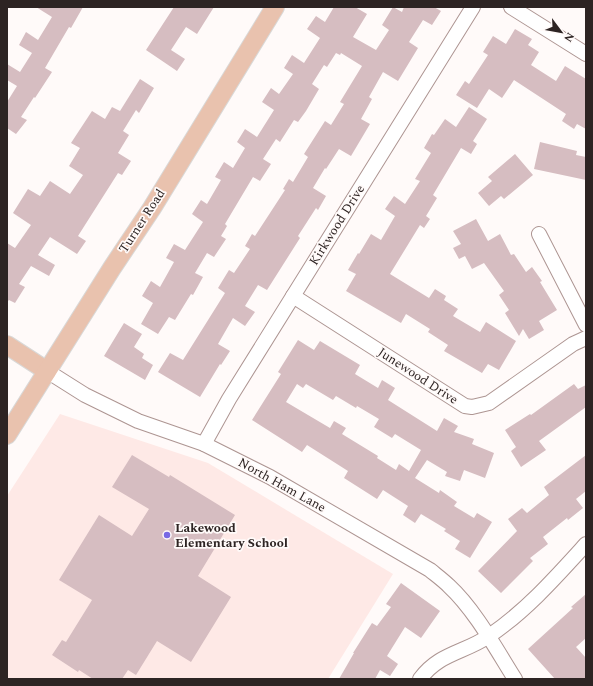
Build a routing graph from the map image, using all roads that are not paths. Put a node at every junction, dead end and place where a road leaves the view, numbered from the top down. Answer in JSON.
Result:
{"nodes":[{"id":1,"x":275,"y":7,"type":"edge"},
{"id":2,"x":473,"y":7,"type":"edge"},
{"id":3,"x":511,"y":7,"type":"edge"},
{"id":4,"x":586,"y":54,"type":"edge"},
{"id":5,"x":540,"y":234,"type":"dead end"},
{"id":6,"x":293,"y":296,"type":"junction"},
{"id":7,"x":586,"y":325,"type":"edge"},
{"id":8,"x":586,"y":338,"type":"edge"},
{"id":9,"x":7,"y":345,"type":"edge"},
{"id":10,"x":47,"y":371,"type":"junction"},
{"id":11,"x":7,"y":435,"type":"edge"},
{"id":12,"x":204,"y":444,"type":"junction"},
{"id":13,"x":586,"y":544,"type":"edge"},
{"id":14,"x":488,"y":636,"type":"junction"},
{"id":15,"x":420,"y":679,"type":"edge"},
{"id":16,"x":514,"y":679,"type":"edge"}],
"edges":[{"from":1,"to":10,"type":"main road","name":"Turner Road"},
{"from":2,"to":6,"type":"street","name":"Kirkwood Drive"},
{"from":3,"to":4,"type":"street"},
{"from":5,"to":7,"type":"street"},
{"from":6,"to":8,"type":"street","name":"Junewood Drive"},
{"from":6,"to":12,"type":"street","name":"Kirkwood Drive"},
{"from":9,"to":10,"type":"main road","name":"North Ham Lane"},
{"from":10,"to":11,"type":"main road","name":"Turner Road"},
{"from":10,"to":12,"type":"street","name":"North Ham Lane"},
{"from":12,"to":14,"type":"street","name":"North Ham Lane"},
{"from":13,"to":14,"type":"street"},
{"from":14,"to":15,"type":"street"},
{"from":14,"to":16,"type":"street","name":"North Ham Lane"}]}
